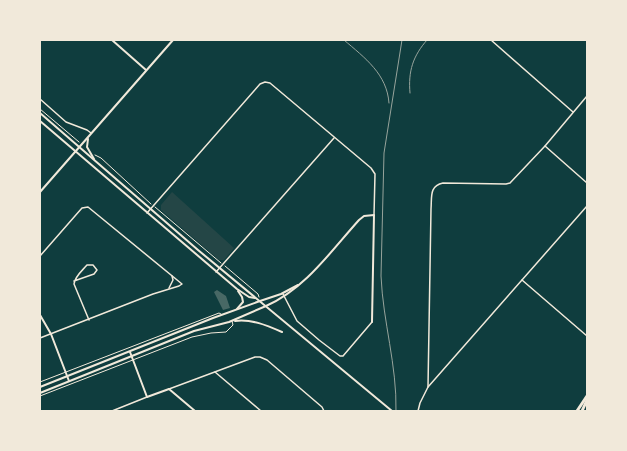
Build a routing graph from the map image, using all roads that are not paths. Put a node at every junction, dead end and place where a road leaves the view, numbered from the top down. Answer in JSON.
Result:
{"nodes":[{"id":1,"x":112,"y":40,"type":"edge"},
{"id":2,"x":173,"y":40,"type":"edge"},
{"id":3,"x":491,"y":40,"type":"edge"},
{"id":4,"x":146,"y":70,"type":"junction"},
{"id":5,"x":587,"y":96,"type":"edge"},
{"id":6,"x":40,"y":99,"type":"edge"},
{"id":7,"x":573,"y":112,"type":"junction"},
{"id":8,"x":40,"y":113,"type":"edge"},
{"id":9,"x":40,"y":121,"type":"edge"},
{"id":10,"x":92,"y":134,"type":"junction"},
{"id":11,"x":90,"y":136,"type":"junction"},
{"id":12,"x":334,"y":138,"type":"junction"},
{"id":13,"x":544,"y":146,"type":"junction"},
{"id":14,"x":80,"y":148,"type":"junction"},
{"id":15,"x":76,"y":152,"type":"junction"},
{"id":16,"x":96,"y":162,"type":"junction"},
{"id":17,"x":587,"y":183,"type":"edge"},
{"id":18,"x":40,"y":192,"type":"edge"},
{"id":19,"x":587,"y":206,"type":"edge"},
{"id":20,"x":151,"y":208,"type":"junction"},
{"id":21,"x":147,"y":213,"type":"junction"},
{"id":22,"x":374,"y":214,"type":"junction"},
{"id":23,"x":40,"y":256,"type":"edge"},
{"id":24,"x":220,"y":268,"type":"junction"},
{"id":25,"x":216,"y":272,"type":"junction"},
{"id":26,"x":172,"y":276,"type":"junction"},
{"id":27,"x":522,"y":280,"type":"junction"},
{"id":28,"x":74,"y":281,"type":"junction"},
{"id":29,"x":169,"y":288,"type":"junction"},
{"id":30,"x":237,"y":289,"type":"junction"},
{"id":31,"x":283,"y":295,"type":"junction"},
{"id":32,"x":258,"y":297,"type":"junction"},
{"id":33,"x":260,"y":301,"type":"junction"},
{"id":34,"x":266,"y":306,"type":"junction"},
{"id":35,"x":236,"y":310,"type":"junction"},
{"id":36,"x":223,"y":314,"type":"junction"},
{"id":37,"x":40,"y":315,"type":"edge"},
{"id":38,"x":89,"y":320,"type":"junction"},
{"id":39,"x":231,"y":321,"type":"junction"},
{"id":40,"x":372,"y":322,"type":"joint"},
{"id":41,"x":282,"y":332,"type":"dead end"},
{"id":42,"x":51,"y":334,"type":"junction"},
{"id":43,"x":587,"y":336,"type":"edge"},
{"id":44,"x":40,"y":338,"type":"edge"},
{"id":45,"x":128,"y":348,"type":"junction"},
{"id":46,"x":130,"y":352,"type":"junction"},
{"id":47,"x":131,"y":356,"type":"junction"},
{"id":48,"x":132,"y":360,"type":"junction"},
{"id":49,"x":66,"y":372,"type":"junction"},
{"id":50,"x":215,"y":372,"type":"junction"},
{"id":51,"x":67,"y":376,"type":"junction"},
{"id":52,"x":69,"y":381,"type":"junction"},
{"id":53,"x":40,"y":382,"type":"edge"},
{"id":54,"x":40,"y":387,"type":"edge"},
{"id":55,"x":428,"y":387,"type":"junction"},
{"id":56,"x":169,"y":389,"type":"junction"},
{"id":57,"x":40,"y":393,"type":"edge"},
{"id":58,"x":40,"y":396,"type":"edge"},
{"id":59,"x":587,"y":396,"type":"edge"},
{"id":60,"x":147,"y":397,"type":"junction"},
{"id":61,"x":587,"y":400,"type":"edge"},
{"id":62,"x":112,"y":411,"type":"edge"},
{"id":63,"x":195,"y":411,"type":"edge"},
{"id":64,"x":261,"y":411,"type":"edge"},
{"id":65,"x":324,"y":411,"type":"edge"},
{"id":66,"x":392,"y":411,"type":"edge"},
{"id":67,"x":418,"y":411,"type":"edge"},
{"id":68,"x":577,"y":411,"type":"edge"},
{"id":69,"x":582,"y":411,"type":"edge"}],
"edges":[{"from":1,"to":4,"type":"main road"},
{"from":2,"to":4,"type":"main road"},
{"from":3,"to":7,"type":"street"},
{"from":4,"to":10,"type":"main road"},
{"from":5,"to":7,"type":"street"},
{"from":6,"to":10,"type":"street"},
{"from":7,"to":13,"type":"street"},
{"from":8,"to":14,"type":"main road"},
{"from":9,"to":15,"type":"main road"},
{"from":10,"to":11,"type":"main road"},
{"from":11,"to":14,"type":"main road"},
{"from":11,"to":16,"type":"main road"},
{"from":12,"to":20,"type":"street"},
{"from":12,"to":22,"type":"street"},
{"from":12,"to":24,"type":"street"},
{"from":13,"to":17,"type":"street"},
{"from":13,"to":55,"type":"street"},
{"from":14,"to":15,"type":"main road"},
{"from":14,"to":16,"type":"main road"},
{"from":15,"to":18,"type":"main road"},
{"from":15,"to":21,"type":"main road"},
{"from":16,"to":20,"type":"main road"},
{"from":19,"to":27,"type":"street"},
{"from":20,"to":21,"type":"street"},
{"from":20,"to":24,"type":"main road"},
{"from":21,"to":25,"type":"main road"},
{"from":22,"to":31,"type":"main road"},
{"from":22,"to":40,"type":"main road"},
{"from":23,"to":26,"type":"street"},
{"from":24,"to":25,"type":"street"},
{"from":24,"to":32,"type":"main road"},
{"from":25,"to":30,"type":"main road"},
{"from":26,"to":29,"type":"street"},
{"from":26,"to":29,"type":"street"},
{"from":27,"to":43,"type":"street"},
{"from":27,"to":55,"type":"street"},
{"from":28,"to":28,"type":"street"},
{"from":28,"to":38,"type":"street"},
{"from":29,"to":38,"type":"street"},
{"from":30,"to":32,"type":"main road"},
{"from":30,"to":35,"type":"main road"},
{"from":31,"to":33,"type":"main road"},
{"from":31,"to":34,"type":"main road"},
{"from":31,"to":40,"type":"street"},
{"from":32,"to":33,"type":"main road"},
{"from":33,"to":34,"type":"main road"},
{"from":33,"to":35,"type":"main road"},
{"from":34,"to":39,"type":"main road"},
{"from":34,"to":66,"type":"main road"},
{"from":35,"to":36,"type":"main road"},
{"from":36,"to":45,"type":"lane"},
{"from":36,"to":46,"type":"main road"},
{"from":37,"to":42,"type":"main road"},
{"from":38,"to":42,"type":"street"},
{"from":39,"to":41,"type":"main road"},
{"from":39,"to":47,"type":"main road"},
{"from":39,"to":48,"type":"lane"},
{"from":42,"to":44,"type":"street"},
{"from":42,"to":49,"type":"main road"},
{"from":45,"to":46,"type":"lane"},
{"from":45,"to":49,"type":"lane"},
{"from":46,"to":47,"type":"main road"},
{"from":46,"to":51,"type":"main road"},
{"from":47,"to":48,"type":"main road"},
{"from":47,"to":52,"type":"main road"},
{"from":48,"to":58,"type":"lane"},
{"from":48,"to":60,"type":"main road"},
{"from":49,"to":51,"type":"main road"},
{"from":49,"to":53,"type":"lane"},
{"from":50,"to":56,"type":"street"},
{"from":50,"to":64,"type":"street"},
{"from":50,"to":65,"type":"street"},
{"from":51,"to":52,"type":"main road"},
{"from":51,"to":54,"type":"main road"},
{"from":52,"to":57,"type":"main road"},
{"from":55,"to":67,"type":"street"},
{"from":56,"to":60,"type":"main road"},
{"from":56,"to":63,"type":"main road"},
{"from":59,"to":68,"type":"highway"},
{"from":60,"to":62,"type":"street"},
{"from":61,"to":69,"type":"highway"}]}
